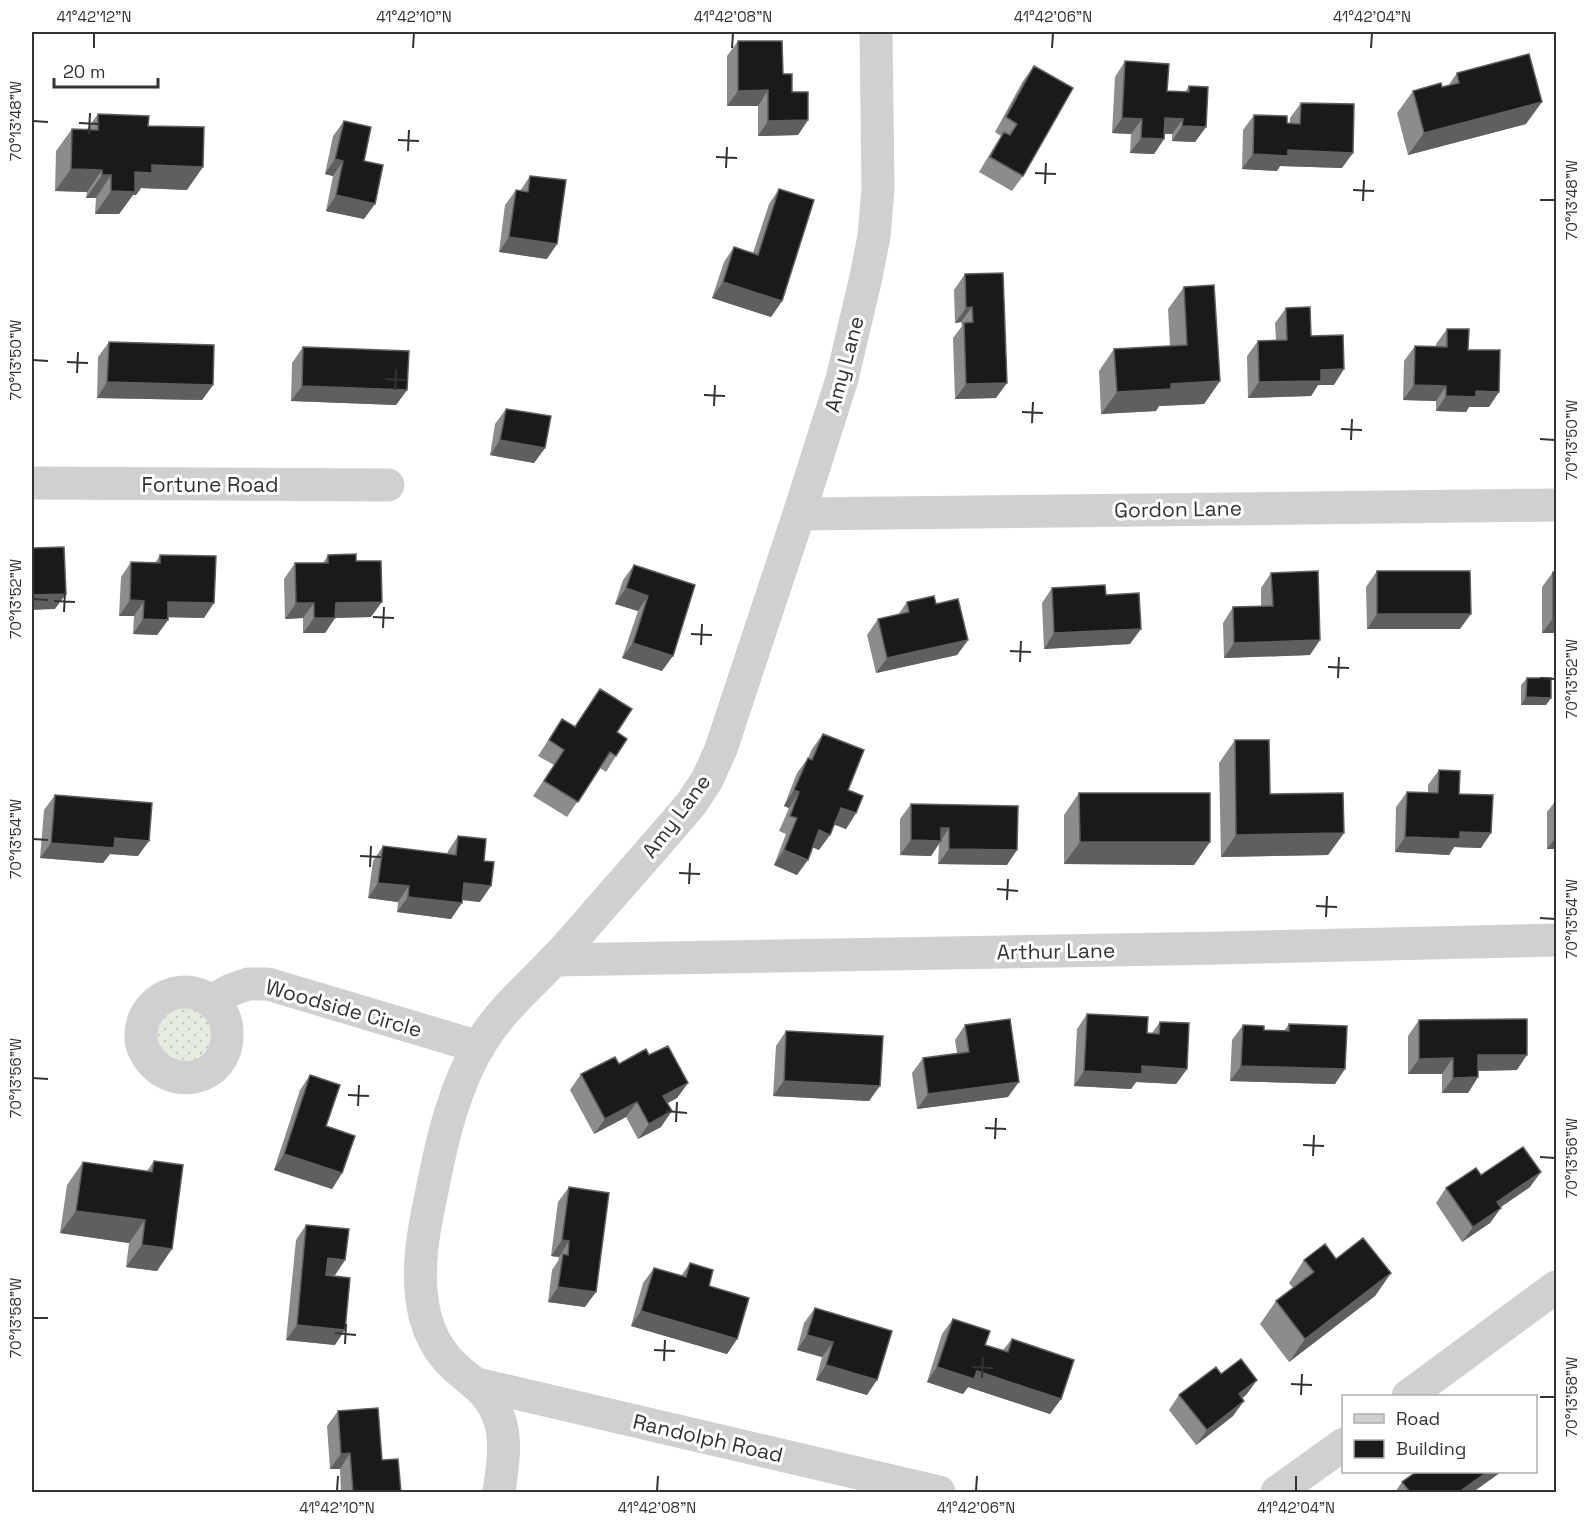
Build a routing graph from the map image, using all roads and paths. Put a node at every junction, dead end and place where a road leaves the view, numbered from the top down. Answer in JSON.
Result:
{"nodes":[{"id":1,"x":876,"y":32,"type":"edge"},
{"id":2,"x":32,"y":483,"type":"edge"},
{"id":3,"x":388,"y":485,"type":"dead end"},
{"id":4,"x":1557,"y":505,"type":"edge"},
{"id":5,"x":799,"y":514,"type":"junction"},
{"id":6,"x":1557,"y":940,"type":"edge"},
{"id":7,"x":555,"y":960,"type":"junction"},
{"id":8,"x":211,"y":1001,"type":"dead end"},
{"id":9,"x":479,"y":1047,"type":"junction"},
{"id":10,"x":1557,"y":1287,"type":"edge"},
{"id":11,"x":477,"y":1384,"type":"junction"},
{"id":12,"x":1409,"y":1395,"type":"edge"},
{"id":13,"x":1342,"y":1445,"type":"edge"},
{"id":14,"x":499,"y":1492,"type":"edge"},
{"id":15,"x":939,"y":1492,"type":"edge"},
{"id":16,"x":1277,"y":1492,"type":"edge"}],
"edges":[{"from":1,"to":5,"type":"street","name":"Amy Lane"},
{"from":2,"to":3,"type":"street","name":"Fortune Road"},
{"from":4,"to":5,"type":"street","name":"Gordon Lane"},
{"from":5,"to":7,"type":"street","name":"Amy Lane"},
{"from":6,"to":7,"type":"street","name":"Arthur Lane"},
{"from":7,"to":9,"type":"street","name":"Amy Lane"},
{"from":8,"to":9,"type":"street","name":"Woodside Circle"},
{"from":9,"to":11,"type":"street","name":"Amy Lane"},
{"from":10,"to":12,"type":"street"},
{"from":11,"to":14,"type":"street","name":"Amy Lane"},
{"from":11,"to":15,"type":"street","name":"Randolph Road"},
{"from":13,"to":16,"type":"street"}]}
